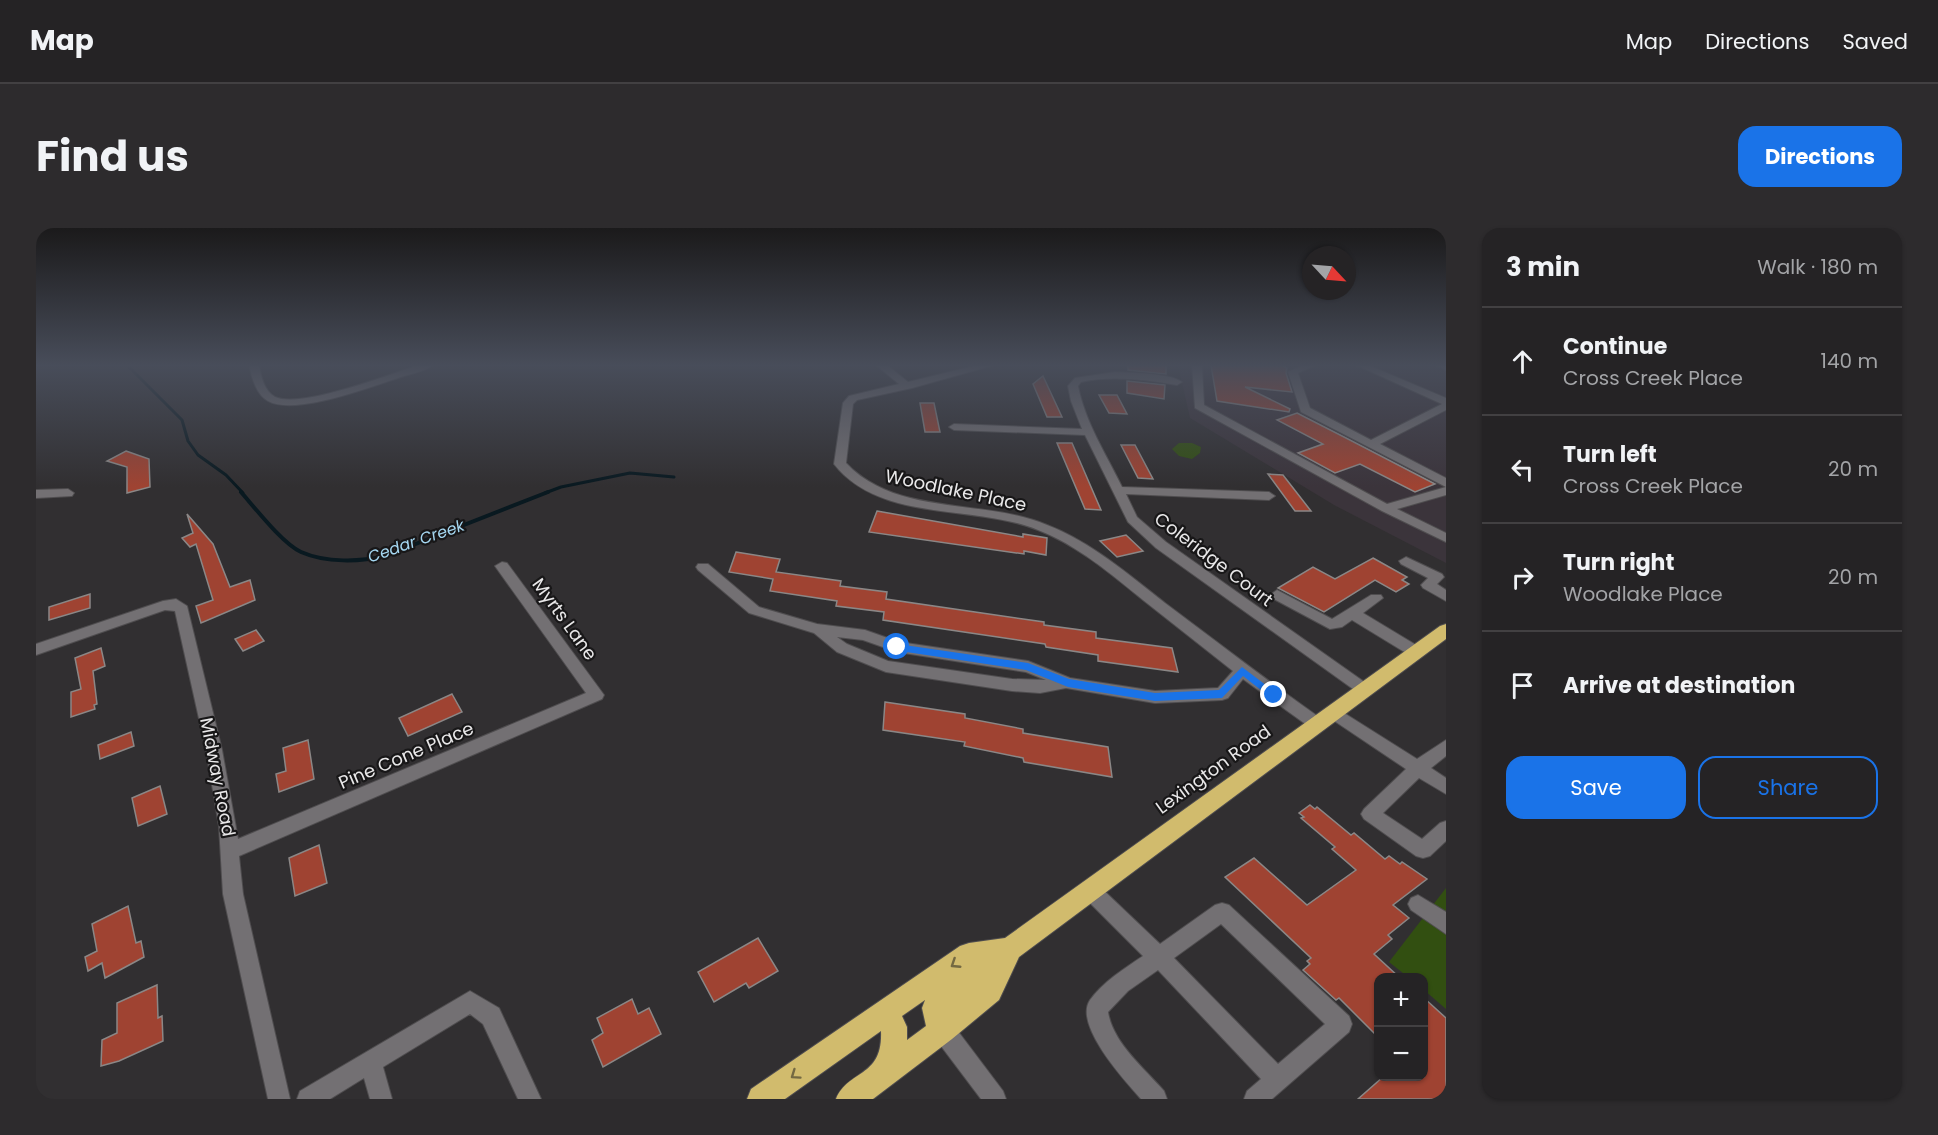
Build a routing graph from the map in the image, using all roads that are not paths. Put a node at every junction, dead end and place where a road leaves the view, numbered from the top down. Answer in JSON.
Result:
{"nodes":[{"id":1,"x":848,"y":406,"type":"edge"},
{"id":2,"x":1078,"y":406,"type":"edge"},
{"id":3,"x":1199,"y":406,"type":"edge"},
{"id":4,"x":1304,"y":406,"type":"edge"},
{"id":5,"x":1446,"y":406,"type":"edge"},
{"id":6,"x":954,"y":427,"type":"dead end"},
{"id":7,"x":1089,"y":432,"type":"junction"},
{"id":8,"x":1372,"y":444,"type":"junction"},
{"id":9,"x":1446,"y":483,"type":"edge"},
{"id":10,"x":1118,"y":490,"type":"junction"},
{"id":11,"x":1446,"y":491,"type":"edge"},
{"id":12,"x":68,"y":493,"type":"dead end"},
{"id":13,"x":36,"y":494,"type":"edge"},
{"id":14,"x":1269,"y":496,"type":"dead end"},
{"id":15,"x":1386,"y":508,"type":"junction"},
{"id":16,"x":1446,"y":538,"type":"edge"},
{"id":17,"x":1406,"y":561,"type":"dead end"},
{"id":18,"x":502,"y":566,"type":"dead end"},
{"id":19,"x":703,"y":567,"type":"dead end"},
{"id":20,"x":1277,"y":595,"type":"dead end"},
{"id":21,"x":1446,"y":596,"type":"edge"},
{"id":22,"x":1376,"y":598,"type":"dead end"},
{"id":23,"x":1352,"y":613,"type":"junction"},
{"id":24,"x":817,"y":629,"type":"junction"},
{"id":25,"x":1446,"y":630,"type":"edge"},
{"id":26,"x":36,"y":650,"type":"edge"},
{"id":27,"x":1416,"y":652,"type":"junction"},
{"id":28,"x":1242,"y":670,"type":"junction"},
{"id":29,"x":1068,"y":683,"type":"junction"},
{"id":30,"x":1365,"y":690,"type":"junction"},
{"id":31,"x":596,"y":695,"type":"joint"},
{"id":32,"x":1325,"y":718,"type":"junction"},
{"id":33,"x":1446,"y":747,"type":"edge"},
{"id":34,"x":1418,"y":768,"type":"junction"},
{"id":35,"x":1446,"y":787,"type":"edge"},
{"id":36,"x":1446,"y":829,"type":"edge"},
{"id":37,"x":231,"y":851,"type":"junction"},
{"id":38,"x":1091,"y":891,"type":"junction"},
{"id":39,"x":1418,"y":904,"type":"dead end"},
{"id":40,"x":1446,"y":924,"type":"edge"},
{"id":41,"x":1011,"y":950,"type":"junction"},
{"id":42,"x":1159,"y":957,"type":"junction"},
{"id":43,"x":886,"y":1011,"type":"junction"},
{"id":44,"x":943,"y":1030,"type":"junction"},
{"id":45,"x":370,"y":1062,"type":"junction"},
{"id":46,"x":885,"y":1073,"type":"junction"},
{"id":47,"x":1277,"y":1080,"type":"junction"},
{"id":48,"x":279,"y":1099,"type":"edge"},
{"id":49,"x":308,"y":1099,"type":"edge"},
{"id":50,"x":381,"y":1099,"type":"edge"},
{"id":51,"x":530,"y":1099,"type":"edge"},
{"id":52,"x":761,"y":1099,"type":"edge"},
{"id":53,"x":850,"y":1099,"type":"edge"},
{"id":54,"x":995,"y":1099,"type":"edge"},
{"id":55,"x":1156,"y":1099,"type":"edge"},
{"id":56,"x":1255,"y":1099,"type":"edge"}],
"edges":[{"from":1,"to":28,"type":"street","name":"Woodlake Place"},
{"from":2,"to":7,"type":"street","name":"Coleridge Court"},
{"from":3,"to":15,"type":"street"},
{"from":4,"to":8,"type":"street"},
{"from":5,"to":8,"type":"street"},
{"from":6,"to":7,"type":"street"},
{"from":7,"to":10,"type":"street","name":"Coleridge Court"},
{"from":8,"to":9,"type":"street"},
{"from":10,"to":14,"type":"street"},
{"from":10,"to":30,"type":"street","name":"Coleridge Court"},
{"from":11,"to":15,"type":"street"},
{"from":12,"to":13,"type":"street"},
{"from":15,"to":16,"type":"street"},
{"from":17,"to":21,"type":"street"},
{"from":18,"to":31,"type":"street","name":"Myrts Lane"},
{"from":19,"to":24,"type":"street"},
{"from":20,"to":23,"type":"street"},
{"from":22,"to":23,"type":"street"},
{"from":23,"to":27,"type":"street"},
{"from":24,"to":29,"type":"street"},
{"from":24,"to":29,"type":"street"},
{"from":25,"to":27,"type":"highway","name":"Lexington Road"},
{"from":26,"to":37,"type":"street","name":"Midway Road"},
{"from":27,"to":30,"type":"highway","name":"Lexington Road"},
{"from":28,"to":29,"type":"street"},
{"from":28,"to":32,"type":"street","name":"Woodlake Place"},
{"from":30,"to":32,"type":"highway","name":"Lexington Road"},
{"from":31,"to":37,"type":"street","name":"Pine Cone Place"},
{"from":32,"to":34,"type":"street","name":"Woodlake Place"},
{"from":32,"to":38,"type":"highway","name":"Lexington Road"},
{"from":33,"to":34,"type":"street"},
{"from":34,"to":35,"type":"street","name":"Woodlake Place"},
{"from":34,"to":36,"type":"street"},
{"from":37,"to":48,"type":"street","name":"Midway Road"},
{"from":38,"to":41,"type":"highway","name":"Lexington Road"},
{"from":38,"to":42,"type":"street"},
{"from":39,"to":40,"type":"street"},
{"from":41,"to":43,"type":"highway","name":"Lexington Road","one_way":true},
{"from":41,"to":44,"type":"highway","name":"Lexington Road"},
{"from":42,"to":47,"type":"street"},
{"from":42,"to":47,"type":"street"},
{"from":42,"to":55,"type":"street"},
{"from":43,"to":46,"type":"highway"},
{"from":43,"to":52,"type":"highway","name":"Lexington Road","one_way":true},
{"from":44,"to":46,"type":"highway","name":"Lexington Road"},
{"from":44,"to":54,"type":"street"},
{"from":45,"to":49,"type":"street"},
{"from":45,"to":50,"type":"street"},
{"from":45,"to":51,"type":"street"},
{"from":46,"to":53,"type":"highway","name":"Lexington Road"},
{"from":47,"to":56,"type":"street"}]}
